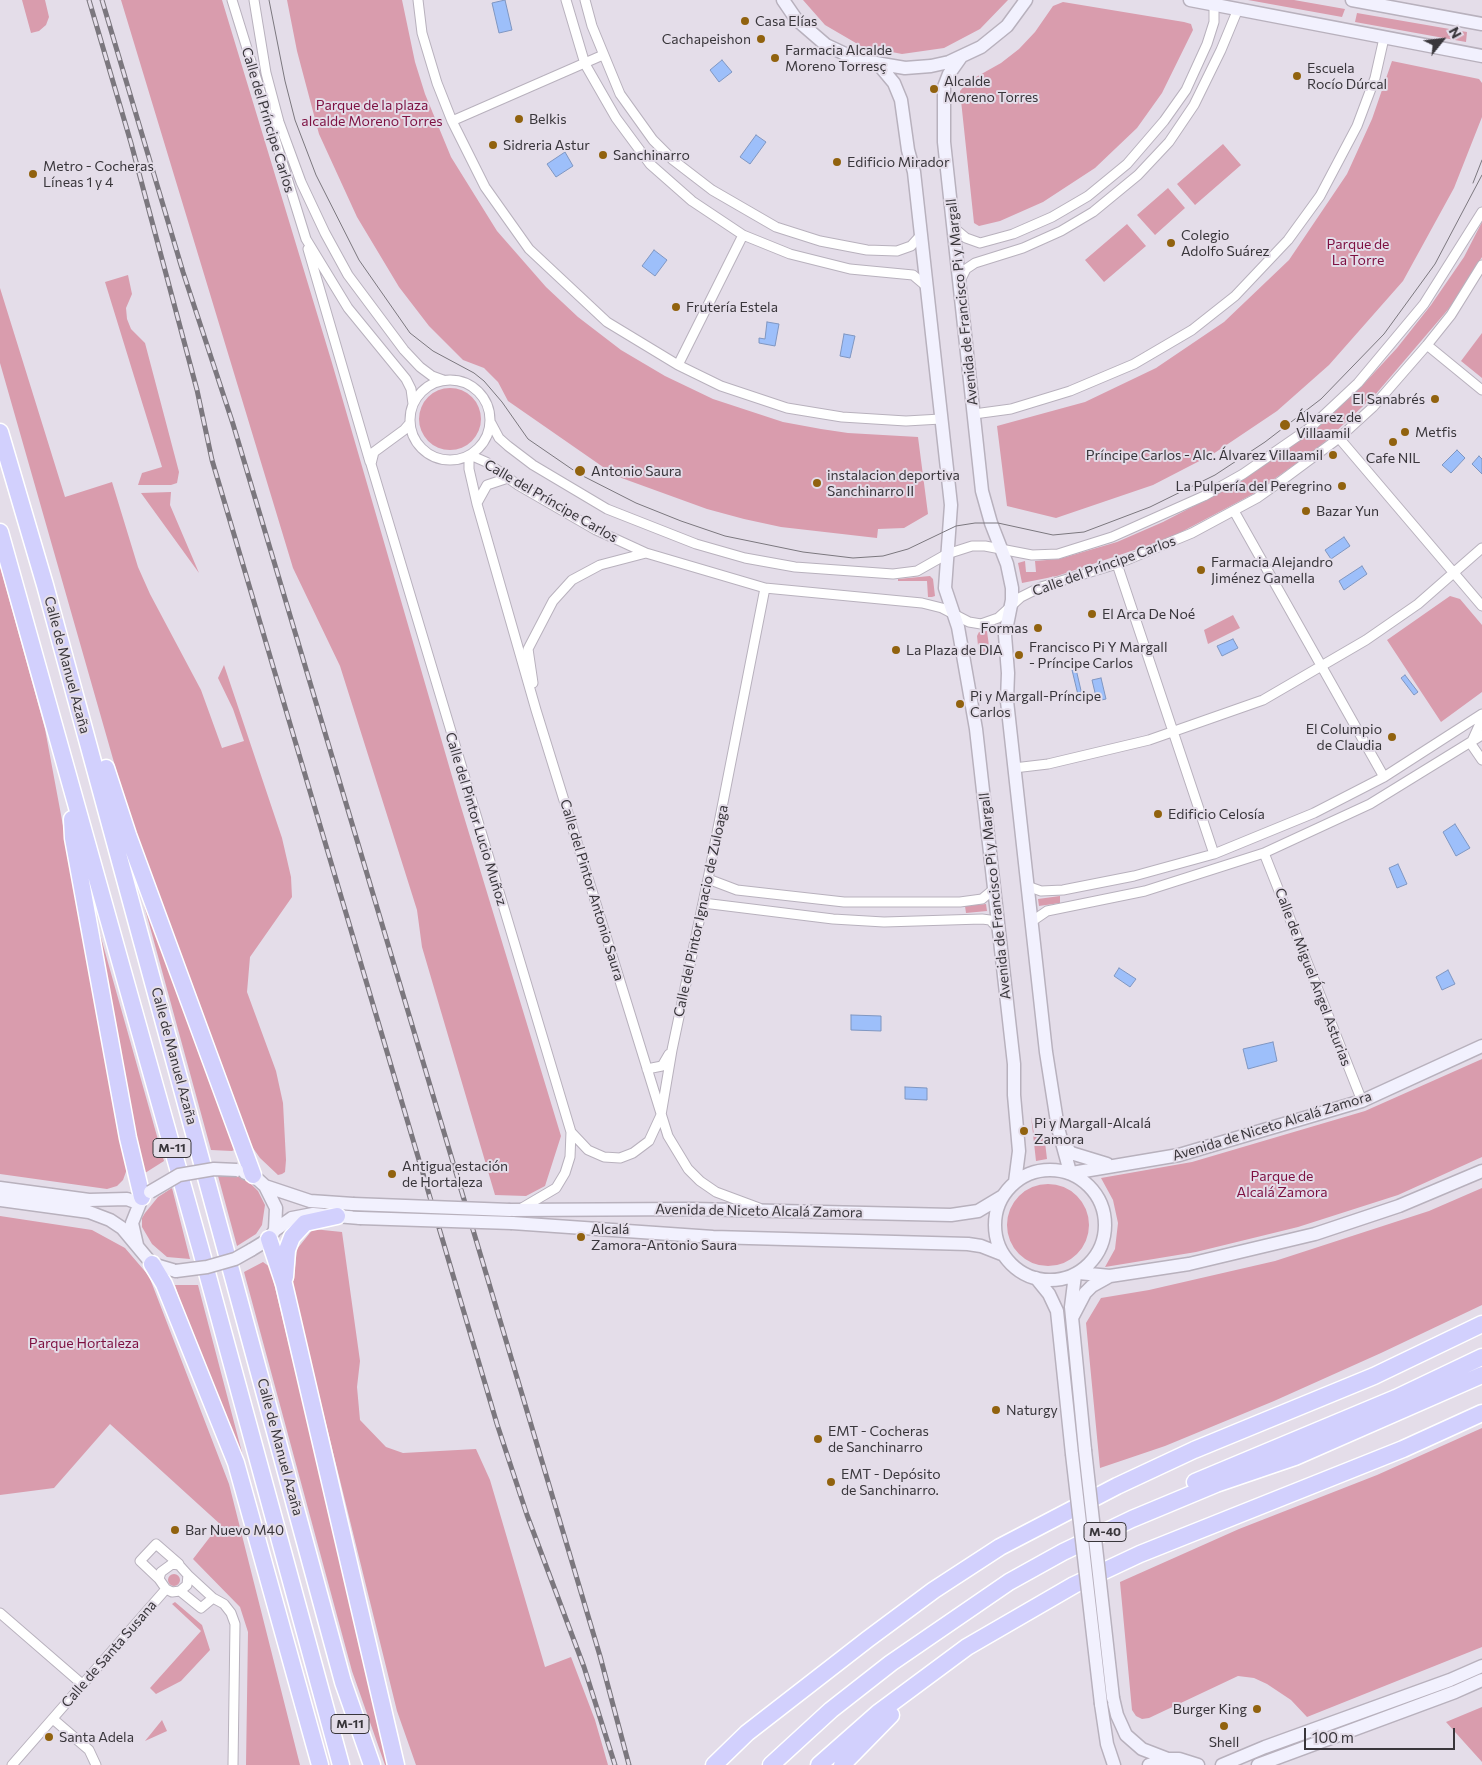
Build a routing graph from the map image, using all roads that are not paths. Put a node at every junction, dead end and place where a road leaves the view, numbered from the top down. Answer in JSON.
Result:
{"nodes":[{"id":1,"x":232,"y":0,"type":"edge"},
{"id":2,"x":254,"y":0,"type":"edge"},
{"id":3,"x":418,"y":0,"type":"edge"},
{"id":4,"x":566,"y":0,"type":"edge"},
{"id":5,"x":585,"y":0,"type":"edge"},
{"id":6,"x":783,"y":0,"type":"edge"},
{"id":7,"x":1026,"y":0,"type":"edge"},
{"id":8,"x":1190,"y":0,"type":"edge"},
{"id":9,"x":1352,"y":0,"type":"edge"},
{"id":10,"x":1214,"y":5,"type":"junction"},
{"id":11,"x":1238,"y":8,"type":"junction"},
{"id":12,"x":1482,"y":24,"type":"edge"},
{"id":13,"x":1384,"y":38,"type":"junction"},
{"id":14,"x":603,"y":54,"type":"junction"},
{"id":15,"x":1482,"y":56,"type":"edge"},
{"id":16,"x":961,"y":57,"type":"junction"},
{"id":17,"x":585,"y":64,"type":"junction"},
{"id":18,"x":880,"y":65,"type":"junction"},
{"id":19,"x":452,"y":121,"type":"junction"},
{"id":20,"x":1482,"y":212,"type":"edge"},
{"id":21,"x":954,"y":228,"type":"junction"},
{"id":22,"x":743,"y":235,"type":"junction"},
{"id":23,"x":921,"y":235,"type":"junction"},
{"id":24,"x":306,"y":239,"type":"junction"},
{"id":25,"x":1482,"y":265,"type":"edge"},
{"id":26,"x":960,"y":282,"type":"junction"},
{"id":27,"x":926,"y":286,"type":"junction"},
{"id":28,"x":1427,"y":345,"type":"junction"},
{"id":29,"x":678,"y":365,"type":"junction"},
{"id":30,"x":444,"y":380,"type":"junction"},
{"id":31,"x":1482,"y":390,"type":"edge"},
{"id":32,"x":413,"y":404,"type":"junction"},
{"id":33,"x":974,"y":414,"type":"junction"},
{"id":34,"x":941,"y":419,"type":"junction"},
{"id":35,"x":410,"y":423,"type":"junction"},
{"id":36,"x":491,"y":423,"type":"junction"},
{"id":37,"x":0,"y":432,"type":"edge"},
{"id":38,"x":1338,"y":438,"type":"junction"},
{"id":39,"x":469,"y":456,"type":"junction"},
{"id":40,"x":371,"y":464,"type":"junction"},
{"id":41,"x":508,"y":478,"type":"junction"},
{"id":42,"x":477,"y":504,"type":"junction"},
{"id":43,"x":1234,"y":511,"type":"junction"},
{"id":44,"x":0,"y":532,"type":"edge"},
{"id":45,"x":1482,"y":548,"type":"edge"},
{"id":46,"x":1001,"y":549,"type":"junction"},
{"id":47,"x":646,"y":553,"type":"junction"},
{"id":48,"x":947,"y":554,"type":"junction"},
{"id":49,"x":1117,"y":564,"type":"junction"},
{"id":50,"x":1454,"y":575,"type":"junction"},
{"id":51,"x":45,"y":585,"type":"junction"},
{"id":52,"x":765,"y":588,"type":"junction"},
{"id":53,"x":1482,"y":606,"type":"edge"},
{"id":54,"x":1010,"y":609,"type":"junction"},
{"id":55,"x":953,"y":613,"type":"junction"},
{"id":56,"x":1321,"y":666,"type":"junction"},
{"id":57,"x":536,"y":710,"type":"junction"},
{"id":58,"x":1482,"y":714,"type":"edge"},
{"id":59,"x":1482,"y":719,"type":"edge"},
{"id":60,"x":1174,"y":733,"type":"junction"},
{"id":61,"x":1482,"y":735,"type":"edge"},
{"id":62,"x":1471,"y":744,"type":"junction"},
{"id":63,"x":1482,"y":760,"type":"edge"},
{"id":64,"x":1014,"y":768,"type":"junction"},
{"id":65,"x":1384,"y":777,"type":"junction"},
{"id":66,"x":69,"y":781,"type":"junction"},
{"id":67,"x":1264,"y":853,"type":"junction"},
{"id":68,"x":1214,"y":854,"type":"junction"},
{"id":69,"x":708,"y":879,"type":"junction"},
{"id":70,"x":1027,"y":886,"type":"junction"},
{"id":71,"x":994,"y":889,"type":"junction"},
{"id":72,"x":703,"y":903,"type":"junction"},
{"id":73,"x":1031,"y":922,"type":"junction"},
{"id":74,"x":999,"y":930,"type":"junction"},
{"id":75,"x":1482,"y":1046,"type":"edge"},
{"id":76,"x":672,"y":1050,"type":"junction"},
{"id":77,"x":647,"y":1069,"type":"junction"},
{"id":78,"x":1362,"y":1101,"type":"junction"},
{"id":79,"x":661,"y":1115,"type":"junction"},
{"id":80,"x":571,"y":1132,"type":"junction"},
{"id":81,"x":1060,"y":1139,"type":"junction"},
{"id":82,"x":1112,"y":1166,"type":"junction"},
{"id":83,"x":1482,"y":1171,"type":"edge"},
{"id":84,"x":1071,"y":1172,"type":"junction"},
{"id":85,"x":259,"y":1181,"type":"junction"},
{"id":86,"x":1015,"y":1182,"type":"junction"},
{"id":87,"x":0,"y":1188,"type":"edge"},
{"id":88,"x":1003,"y":1196,"type":"junction"},
{"id":89,"x":143,"y":1197,"type":"junction"},
{"id":90,"x":0,"y":1200,"type":"edge"},
{"id":91,"x":515,"y":1210,"type":"junction"},
{"id":92,"x":774,"y":1212,"type":"junction"},
{"id":93,"x":337,"y":1216,"type":"junction"},
{"id":94,"x":272,"y":1235,"type":"junction"},
{"id":95,"x":138,"y":1247,"type":"junction"},
{"id":96,"x":1004,"y":1255,"type":"junction"},
{"id":97,"x":152,"y":1264,"type":"junction"},
{"id":98,"x":1077,"y":1274,"type":"junction"},
{"id":99,"x":1110,"y":1276,"type":"junction"},
{"id":100,"x":1036,"y":1278,"type":"junction"},
{"id":101,"x":284,"y":1284,"type":"junction"},
{"id":102,"x":1072,"y":1319,"type":"junction"},
{"id":103,"x":1482,"y":1324,"type":"edge"},
{"id":104,"x":1482,"y":1357,"type":"edge"},
{"id":105,"x":1482,"y":1375,"type":"edge"},
{"id":106,"x":1482,"y":1413,"type":"edge"},
{"id":107,"x":179,"y":1565,"type":"junction"},
{"id":108,"x":188,"y":1576,"type":"junction"},
{"id":109,"x":159,"y":1579,"type":"junction"},
{"id":110,"x":166,"y":1589,"type":"junction"},
{"id":111,"x":180,"y":1591,"type":"junction"},
{"id":112,"x":213,"y":1598,"type":"junction"},
{"id":113,"x":0,"y":1613,"type":"edge"},
{"id":114,"x":1482,"y":1666,"type":"edge"},
{"id":115,"x":931,"y":1674,"type":"junction"},
{"id":116,"x":1482,"y":1680,"type":"edge"},
{"id":117,"x":343,"y":1682,"type":"junction"},
{"id":118,"x":82,"y":1684,"type":"junction"},
{"id":119,"x":810,"y":1684,"type":"junction"},
{"id":120,"x":383,"y":1704,"type":"junction"},
{"id":121,"x":832,"y":1710,"type":"junction"},
{"id":122,"x":53,"y":1719,"type":"junction"},
{"id":123,"x":1168,"y":1759,"type":"junction"},
{"id":124,"x":12,"y":1765,"type":"edge"},
{"id":125,"x":96,"y":1765,"type":"edge"},
{"id":126,"x":233,"y":1765,"type":"edge"},
{"id":127,"x":320,"y":1765,"type":"edge"},
{"id":128,"x":341,"y":1765,"type":"edge"},
{"id":129,"x":362,"y":1765,"type":"edge"},
{"id":130,"x":372,"y":1765,"type":"edge"},
{"id":131,"x":396,"y":1765,"type":"edge"},
{"id":132,"x":407,"y":1765,"type":"edge"},
{"id":133,"x":714,"y":1765,"type":"edge"},
{"id":134,"x":724,"y":1765,"type":"edge"},
{"id":135,"x":771,"y":1765,"type":"edge"},
{"id":136,"x":818,"y":1765,"type":"edge"},
{"id":137,"x":842,"y":1765,"type":"edge"},
{"id":138,"x":1114,"y":1765,"type":"edge"},
{"id":139,"x":1149,"y":1765,"type":"edge"},
{"id":140,"x":1198,"y":1765,"type":"edge"},
{"id":141,"x":1222,"y":1765,"type":"edge"},
{"id":142,"x":1258,"y":1765,"type":"edge"}],
"edges":[{"from":1,"to":24,"type":"street","name":"Calle del Príncipe Carlos"},
{"from":2,"to":30,"type":"street","name":"Calle del Príncipe Carlos"},
{"from":3,"to":19,"type":"street"},
{"from":4,"to":17,"type":"street"},
{"from":5,"to":14,"type":"street"},
{"from":6,"to":18,"type":"street"},
{"from":7,"to":16,"type":"street"},
{"from":8,"to":10,"type":"street"},
{"from":9,"to":12,"type":"street"},
{"from":10,"to":11,"type":"street"},
{"from":10,"to":21,"type":"street"},
{"from":11,"to":13,"type":"street"},
{"from":11,"to":26,"type":"street"},
{"from":13,"to":15,"type":"street"},
{"from":13,"to":33,"type":"street"},
{"from":14,"to":17,"type":"street"},
{"from":14,"to":23,"type":"street"},
{"from":16,"to":18,"type":"street"},
{"from":16,"to":21,"type":"street","name":"Avenida de Francisco Pi y Margall"},
{"from":17,"to":19,"type":"street"},
{"from":17,"to":22,"type":"street"},
{"from":18,"to":23,"type":"street","name":"Avenida de Francisco Pi y Margall"},
{"from":19,"to":29,"type":"street"},
{"from":20,"to":46,"type":"street","name":"Calle del Príncipe Carlos"},
{"from":21,"to":26,"type":"street","name":"Avenida de Francisco Pi y Margall"},
{"from":22,"to":27,"type":"street"},
{"from":22,"to":29,"type":"street"},
{"from":23,"to":27,"type":"street","name":"Avenida de Francisco Pi y Margall"},
{"from":24,"to":32,"type":"street","name":"Calle del Príncipe Carlos"},
{"from":24,"to":40,"type":"street","name":"Calle del Príncipe Carlos"},
{"from":25,"to":28,"type":"street","name":"Calle del Príncipe Carlos"},
{"from":26,"to":33,"type":"street","name":"Avenida de Francisco Pi y Margall"},
{"from":27,"to":34,"type":"street","name":"Avenida de Francisco Pi y Margall"},
{"from":28,"to":31,"type":"street"},
{"from":28,"to":38,"type":"street","name":"Calle del Príncipe Carlos"},
{"from":29,"to":34,"type":"street"},
{"from":30,"to":32,"type":"street"},
{"from":30,"to":36,"type":"street"},
{"from":32,"to":35,"type":"street"},
{"from":33,"to":46,"type":"street","name":"Avenida de Francisco Pi y Margall"},
{"from":34,"to":48,"type":"street","name":"Avenida de Francisco Pi y Margall"},
{"from":35,"to":39,"type":"street"},
{"from":35,"to":40,"type":"street"},
{"from":36,"to":39,"type":"street"},
{"from":36,"to":48,"type":"street","name":"Calle del Príncipe Carlos"},
{"from":37,"to":51,"type":"highway","name":"Calle de Manuel Azaña","number":"M-11"},
{"from":38,"to":43,"type":"street","name":"Calle del Príncipe Carlos"},
{"from":38,"to":50,"type":"street"},
{"from":39,"to":41,"type":"street","name":"Calle del Príncipe Carlos"},
{"from":39,"to":42,"type":"street","name":"Calle del Pintor Antonio Saura"},
{"from":40,"to":80,"type":"street","name":"Calle del Pintor Lucio Muñoz"},
{"from":41,"to":42,"type":"street"},
{"from":41,"to":47,"type":"street","name":"Calle del Príncipe Carlos"},
{"from":42,"to":57,"type":"street","name":"Calle del Pintor Antonio Saura"},
{"from":43,"to":49,"type":"street","name":"Calle del Príncipe Carlos"},
{"from":43,"to":56,"type":"street"},
{"from":44,"to":66,"type":"highway","name":"Calle de Manuel Azaña","number":"M-11"},
{"from":45,"to":50,"type":"street"},
{"from":46,"to":48,"type":"street"},
{"from":46,"to":54,"type":"street","name":"Avenida de Francisco Pi y Margall"},
{"from":47,"to":52,"type":"street","name":"Calle del Príncipe Carlos"},
{"from":47,"to":57,"type":"street","name":"Calle del Pintor Antonio Saura"},
{"from":48,"to":55,"type":"street","name":"Avenida de Francisco Pi y Margall"},
{"from":49,"to":54,"type":"street","name":"Calle del Príncipe Carlos"},
{"from":49,"to":60,"type":"street"},
{"from":50,"to":53,"type":"street"},
{"from":50,"to":56,"type":"street"},
{"from":51,"to":85,"type":"highway"},
{"from":51,"to":117,"type":"highway","name":"Calle de Manuel Azaña","number":"M-11"},
{"from":52,"to":55,"type":"street","name":"Calle del Príncipe Carlos"},
{"from":52,"to":69,"type":"street","name":"Calle del Pintor Ignacio de Zuloaga"},
{"from":54,"to":55,"type":"street"},
{"from":54,"to":64,"type":"street","name":"Avenida de Francisco Pi y Margall"},
{"from":55,"to":71,"type":"street","name":"Avenida de Francisco Pi y Margall"},
{"from":56,"to":60,"type":"street"},
{"from":56,"to":65,"type":"street"},
{"from":57,"to":77,"type":"street","name":"Calle del Pintor Antonio Saura"},
{"from":58,"to":65,"type":"street"},
{"from":59,"to":62,"type":"street"},
{"from":60,"to":64,"type":"street"},
{"from":60,"to":68,"type":"street"},
{"from":61,"to":62,"type":"street"},
{"from":62,"to":63,"type":"street"},
{"from":62,"to":67,"type":"street"},
{"from":64,"to":70,"type":"street","name":"Avenida de Francisco Pi y Margall"},
{"from":65,"to":68,"type":"street"},
{"from":66,"to":89,"type":"highway"},
{"from":66,"to":128,"type":"highway","name":"Calle de Manuel Azaña","number":"M-11"},
{"from":67,"to":73,"type":"street"},
{"from":67,"to":78,"type":"street","name":"Calle de Miguel Ángel Asturias"},
{"from":68,"to":70,"type":"street"},
{"from":69,"to":71,"type":"street"},
{"from":69,"to":72,"type":"street","name":"Calle del Pintor Ignacio de Zuloaga"},
{"from":70,"to":73,"type":"street","name":"Avenida de Francisco Pi y Margall"},
{"from":71,"to":74,"type":"street","name":"Avenida de Francisco Pi y Margall"},
{"from":72,"to":74,"type":"street"},
{"from":72,"to":76,"type":"street","name":"Calle del Pintor Ignacio de Zuloaga"},
{"from":73,"to":81,"type":"street","name":"Avenida de Francisco Pi y Margall"},
{"from":74,"to":86,"type":"street","name":"Avenida de Francisco Pi y Margall"},
{"from":75,"to":78,"type":"street","name":"Avenida de Niceto Alcalá Zamora"},
{"from":76,"to":77,"type":"street"},
{"from":76,"to":79,"type":"street","name":"Calle del Pintor Ignacio de Zuloaga"},
{"from":77,"to":79,"type":"street","name":"Calle del Pintor Antonio Saura"},
{"from":78,"to":82,"type":"street","name":"Avenida de Niceto Alcalá Zamora"},
{"from":79,"to":80,"type":"street","name":"Calle del Pintor Ignacio de Zuloaga"},
{"from":79,"to":92,"type":"street","name":"Calle del Pintor Antonio Saura"},
{"from":80,"to":91,"type":"street","name":"Calle del Pintor Lucio Muñoz"},
{"from":81,"to":82,"type":"street","name":"Avenida de Niceto Alcalá Zamora"},
{"from":81,"to":84,"type":"street","name":"Avenida de Francisco Pi y Margall"},
{"from":82,"to":84,"type":"street","name":"Avenida de Niceto Alcalá Zamora"},
{"from":83,"to":99,"type":"street"},
{"from":84,"to":86,"type":"street"},
{"from":84,"to":98,"type":"street"},
{"from":85,"to":89,"type":"street","bridge":true},
{"from":85,"to":91,"type":"street","name":"Avenida de Niceto Alcalá Zamora","bridge":true},
{"from":85,"to":94,"type":"street"},
{"from":86,"to":88,"type":"street"},
{"from":87,"to":89,"type":"street"},
{"from":88,"to":92,"type":"street","name":"Avenida de Niceto Alcalá Zamora"},
{"from":88,"to":96,"type":"street"},
{"from":89,"to":95,"type":"street"},
{"from":90,"to":95,"type":"street"},
{"from":91,"to":92,"type":"street","name":"Avenida de Niceto Alcalá Zamora"},
{"from":93,"to":94,"type":"street","name":"Avenida de Niceto Alcalá Zamora"},
{"from":93,"to":96,"type":"street","name":"Avenida de Niceto Alcalá Zamora","bridge":true},
{"from":93,"to":101,"type":"highway"},
{"from":94,"to":97,"type":"street","bridge":true},
{"from":94,"to":101,"type":"highway"},
{"from":95,"to":97,"type":"street"},
{"from":96,"to":100,"type":"street"},
{"from":97,"to":127,"type":"highway"},
{"from":98,"to":99,"type":"street"},
{"from":98,"to":100,"type":"street"},
{"from":98,"to":102,"type":"street"},
{"from":99,"to":102,"type":"street"},
{"from":100,"to":138,"type":"street","bridge":true},
{"from":101,"to":120,"type":"highway"},
{"from":102,"to":123,"type":"street","bridge":true},
{"from":103,"to":119,"type":"highway"},
{"from":104,"to":121,"type":"highway"},
{"from":105,"to":121,"type":"highway","number":"M-40"},
{"from":106,"to":115,"type":"highway","number":"M-40"},
{"from":107,"to":108,"type":"street"},
{"from":107,"to":109,"type":"street"},
{"from":107,"to":109,"type":"street"},
{"from":108,"to":111,"type":"street"},
{"from":108,"to":112,"type":"street"},
{"from":109,"to":110,"type":"street"},
{"from":110,"to":111,"type":"street"},
{"from":110,"to":118,"type":"street","name":"Calle de Santa Susana"},
{"from":111,"to":112,"type":"street"},
{"from":112,"to":126,"type":"street"},
{"from":113,"to":118,"type":"street"},
{"from":114,"to":141,"type":"street"},
{"from":115,"to":136,"type":"highway","number":"M-40"},
{"from":115,"to":137,"type":"highway"},
{"from":116,"to":142,"type":"street"},
{"from":117,"to":129,"type":"highway","number":"M-11"},
{"from":117,"to":130,"type":"highway"},
{"from":118,"to":122,"type":"street","name":"Calle de Santa Susana"},
{"from":119,"to":133,"type":"highway"},
{"from":119,"to":134,"type":"highway"},
{"from":120,"to":131,"type":"highway"},
{"from":120,"to":132,"type":"highway"},
{"from":121,"to":135,"type":"highway","number":"M-40"},
{"from":122,"to":124,"type":"street","name":"Calle de Santa Susana"},
{"from":122,"to":125,"type":"street","name":"Calle de Santa Susana"},
{"from":123,"to":139,"type":"street"},
{"from":123,"to":140,"type":"street"}]}
